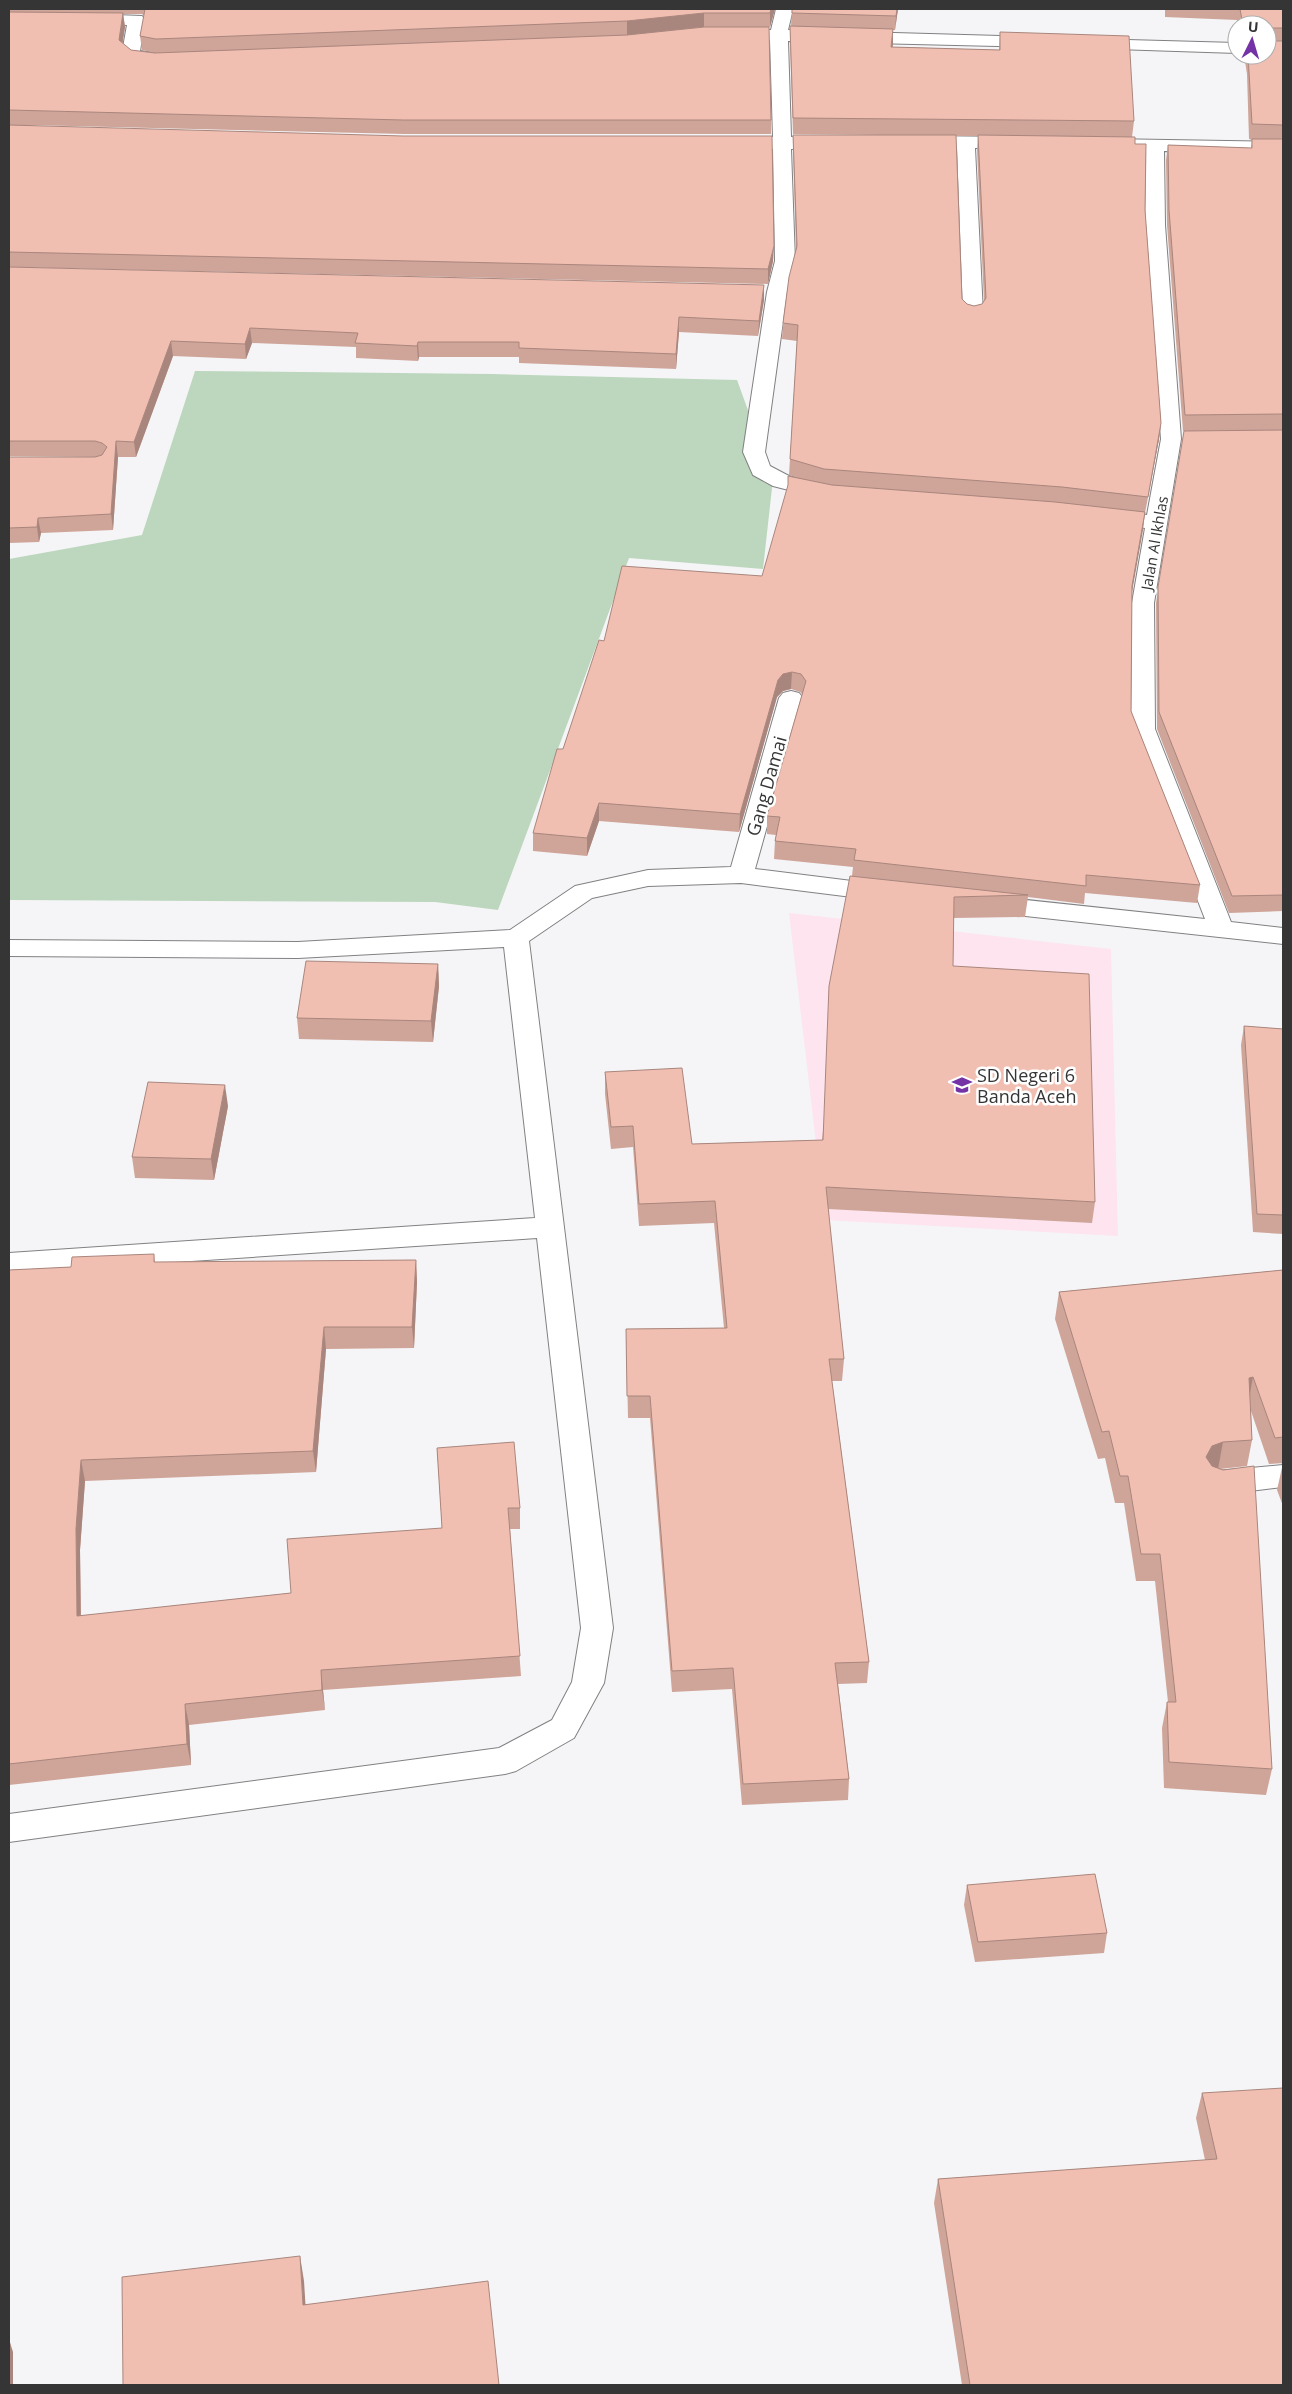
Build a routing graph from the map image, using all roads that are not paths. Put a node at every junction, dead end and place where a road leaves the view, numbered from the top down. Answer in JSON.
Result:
{"nodes":[{"id":1,"x":784,"y":9,"type":"edge"},
{"id":2,"x":138,"y":14,"type":"edge"},
{"id":3,"x":67,"y":19,"type":"edge"},
{"id":4,"x":713,"y":34,"type":"edge"},
{"id":5,"x":779,"y":34,"type":"junction"},
{"id":6,"x":1058,"y":42,"type":"edge"},
{"id":7,"x":1078,"y":43,"type":"edge"},
{"id":8,"x":1227,"y":48,"type":"edge"},
{"id":9,"x":176,"y":59,"type":"edge"},
{"id":10,"x":966,"y":142,"type":"junction"},
{"id":11,"x":712,"y":143,"type":"edge"},
{"id":12,"x":782,"y":143,"type":"junction"},
{"id":13,"x":850,"y":143,"type":"edge"},
{"id":14,"x":898,"y":143,"type":"edge"},
{"id":15,"x":1036,"y":143,"type":"edge"},
{"id":16,"x":1086,"y":144,"type":"edge"},
{"id":17,"x":1155,"y":145,"type":"junction"},
{"id":18,"x":1283,"y":147,"type":"edge"},
{"id":19,"x":973,"y":314,"type":"edge"},
{"id":20,"x":846,"y":495,"type":"edge"},
{"id":21,"x":1085,"y":513,"type":"edge"},
{"id":22,"x":1158,"y":523,"type":"junction"},
{"id":23,"x":791,"y":698,"type":"edge"},
{"id":24,"x":741,"y":875,"type":"junction"},
{"id":25,"x":903,"y":895,"type":"edge"},
{"id":26,"x":963,"y":901,"type":"edge"},
{"id":27,"x":1221,"y":928,"type":"junction"},
{"id":28,"x":1283,"y":936,"type":"edge"},
{"id":29,"x":516,"y":938,"type":"junction"},
{"id":30,"x":9,"y":948,"type":"edge"},
{"id":31,"x":551,"y":1227,"type":"junction"},
{"id":32,"x":9,"y":1263,"type":"edge"},
{"id":33,"x":1283,"y":1476,"type":"edge"},
{"id":34,"x":1218,"y":1483,"type":"edge"},
{"id":35,"x":9,"y":1828,"type":"edge"}],
"edges":[{"from":1,"to":5,"type":"street"},
{"from":2,"to":3,"type":"street"},
{"from":2,"to":9,"type":"street"},
{"from":4,"to":5,"type":"street"},
{"from":5,"to":6,"type":"street"},
{"from":5,"to":12,"type":"street"},
{"from":7,"to":8,"type":"street"},
{"from":10,"to":14,"type":"street"},
{"from":10,"to":15,"type":"street"},
{"from":10,"to":19,"type":"street"},
{"from":11,"to":12,"type":"street"},
{"from":12,"to":13,"type":"street"},
{"from":12,"to":20,"type":"street"},
{"from":16,"to":17,"type":"street"},
{"from":17,"to":18,"type":"street"},
{"from":17,"to":22,"type":"street","name":"Jalan Al Ikhlas"},
{"from":21,"to":22,"type":"street"},
{"from":22,"to":27,"type":"street","name":"Jalan Al Ikhlas"},
{"from":23,"to":24,"type":"street","name":"Gang Damai"},
{"from":24,"to":25,"type":"street"},
{"from":24,"to":29,"type":"street"},
{"from":26,"to":27,"type":"street"},
{"from":27,"to":28,"type":"street"},
{"from":29,"to":30,"type":"street"},
{"from":29,"to":31,"type":"street"},
{"from":31,"to":32,"type":"street"},
{"from":31,"to":35,"type":"street"},
{"from":33,"to":34,"type":"street"}]}
